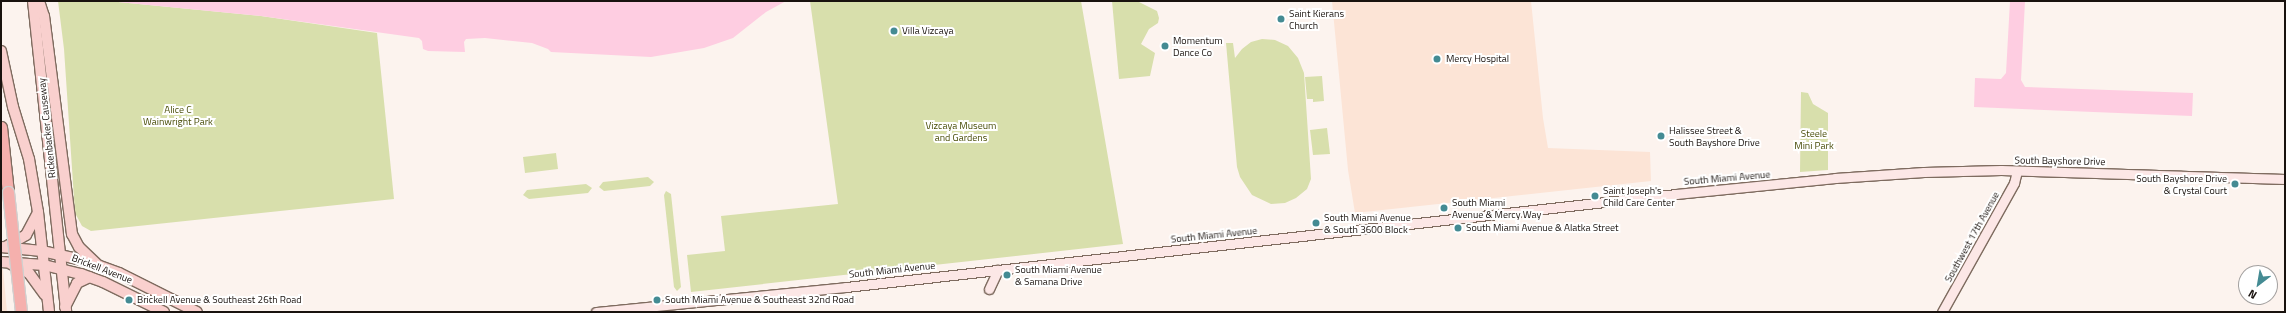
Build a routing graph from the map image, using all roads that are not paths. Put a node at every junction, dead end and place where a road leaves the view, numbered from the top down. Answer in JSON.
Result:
{"nodes":[{"id":1,"x":33,"y":1,"type":"edge"},
{"id":2,"x":40,"y":1,"type":"edge"},
{"id":3,"x":1,"y":51,"type":"edge"},
{"id":4,"x":1,"y":127,"type":"edge"},
{"id":5,"x":2017,"y":171,"type":"junction"},
{"id":6,"x":1835,"y":178,"type":"joint"},
{"id":7,"x":2285,"y":179,"type":"edge"},
{"id":8,"x":38,"y":212,"type":"junction"},
{"id":9,"x":3,"y":247,"type":"edge"},
{"id":10,"x":42,"y":251,"type":"junction"},
{"id":11,"x":60,"y":254,"type":"junction"},
{"id":12,"x":2,"y":262,"type":"edge"},
{"id":13,"x":44,"y":265,"type":"junction"},
{"id":14,"x":99,"y":266,"type":"junction"},
{"id":15,"x":61,"y":268,"type":"junction"},
{"id":16,"x":998,"y":270,"type":"junction"},
{"id":17,"x":90,"y":277,"type":"junction"},
{"id":18,"x":990,"y":289,"type":"dead end"},
{"id":19,"x":48,"y":298,"type":"junction"},
{"id":20,"x":65,"y":310,"type":"edge"},
{"id":21,"x":22,"y":312,"type":"edge"},
{"id":22,"x":49,"y":312,"type":"edge"},
{"id":23,"x":164,"y":312,"type":"edge"},
{"id":24,"x":197,"y":312,"type":"edge"},
{"id":25,"x":596,"y":312,"type":"edge"},
{"id":26,"x":1942,"y":312,"type":"edge"}],
"edges":[{"from":1,"to":11,"type":"main road","name":"Rickenbacker Causeway"},
{"from":2,"to":14,"type":"main road"},
{"from":3,"to":8,"type":"main road","name":"Rickenbacker Causeway"},
{"from":4,"to":21,"type":"highway","bridge":true},
{"from":5,"to":6,"type":"main road","name":"South Bayshore Drive"},
{"from":5,"to":7,"type":"main road","name":"South Bayshore Drive"},
{"from":5,"to":26,"type":"main road","name":"Southwest 17th Avenue"},
{"from":6,"to":16,"type":"main road","name":"South Miami Avenue"},
{"from":8,"to":9,"type":"main road"},
{"from":8,"to":10,"type":"main road","name":"Rickenbacker Causeway"},
{"from":9,"to":10,"type":"main road","name":"Brickell Avenue"},
{"from":10,"to":11,"type":"main road","name":"Brickell Avenue"},
{"from":10,"to":13,"type":"main road","name":"Rickenbacker Causeway"},
{"from":11,"to":14,"type":"main road","name":"Brickell Avenue"},
{"from":11,"to":15,"type":"main road","name":"Rickenbacker Causeway"},
{"from":12,"to":13,"type":"main road","name":"Brickell Avenue"},
{"from":12,"to":19,"type":"main road"},
{"from":13,"to":15,"type":"main road","name":"Brickell Avenue"},
{"from":13,"to":19,"type":"main road","name":"Rickenbacker Causeway"},
{"from":14,"to":24,"type":"main road","name":"Brickell Avenue"},
{"from":15,"to":17,"type":"main road","name":"Brickell Avenue"},
{"from":15,"to":20,"type":"main road","name":"Rickenbacker Causeway"},
{"from":16,"to":18,"type":"main road"},
{"from":16,"to":25,"type":"main road","name":"South Miami Avenue"},
{"from":17,"to":20,"type":"main road"},
{"from":17,"to":23,"type":"main road","name":"Brickell Avenue"},
{"from":19,"to":22,"type":"main road","name":"Rickenbacker Causeway"}]}
